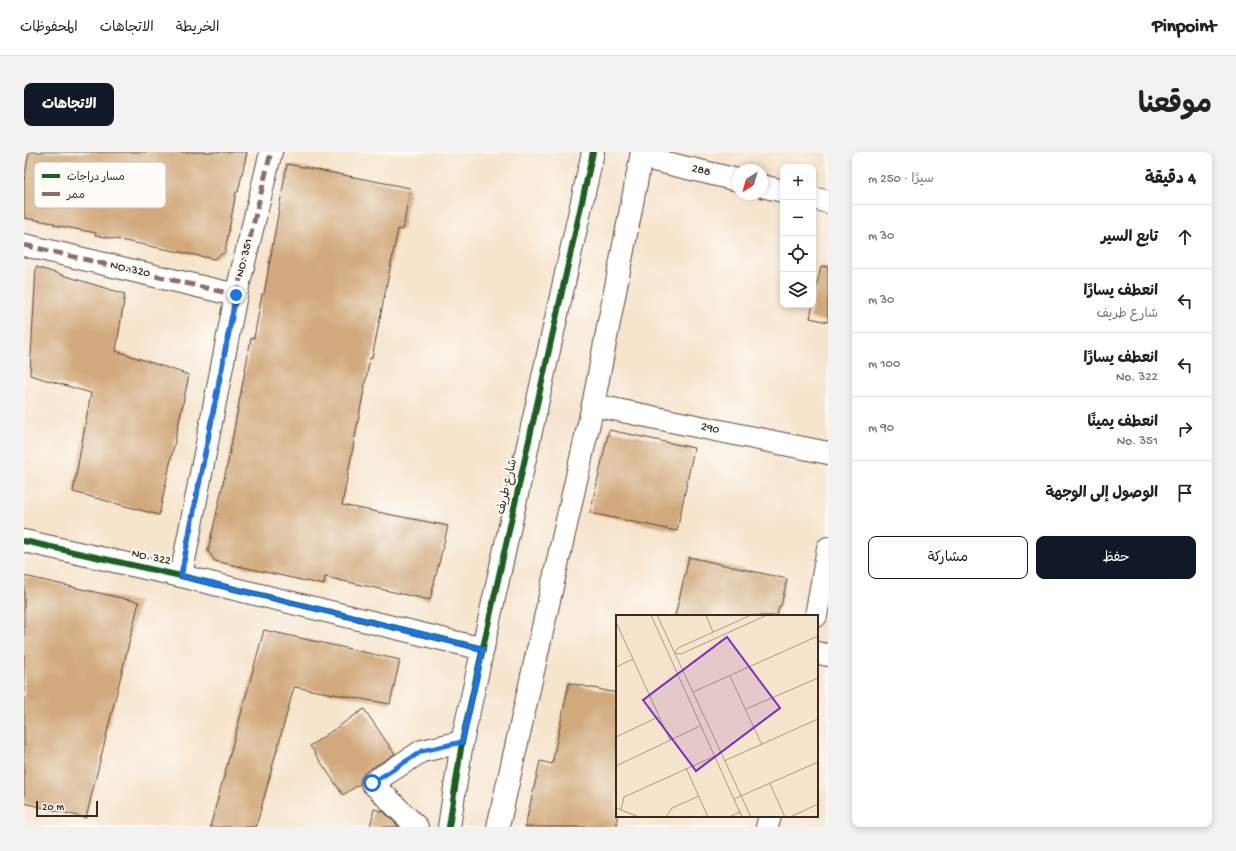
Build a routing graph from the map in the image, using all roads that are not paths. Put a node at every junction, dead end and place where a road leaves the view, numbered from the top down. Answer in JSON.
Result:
{"nodes":[{"id":1,"x":271,"y":152,"type":"edge"},
{"id":2,"x":593,"y":152,"type":"edge"},
{"id":3,"x":642,"y":154,"type":"edge"},
{"id":4,"x":732,"y":178,"type":"edge"},
{"id":5,"x":768,"y":187,"type":"edge"},
{"id":6,"x":780,"y":190,"type":"edge"},
{"id":7,"x":816,"y":199,"type":"edge"},
{"id":8,"x":828,"y":202,"type":"edge"},
{"id":9,"x":24,"y":245,"type":"edge"},
{"id":10,"x":236,"y":295,"type":"junction"},
{"id":11,"x":593,"y":405,"type":"junction"},
{"id":12,"x":828,"y":453,"type":"edge"},
{"id":13,"x":24,"y":541,"type":"edge"},
{"id":14,"x":828,"y":548,"type":"edge"},
{"id":15,"x":181,"y":576,"type":"junction"},
{"id":16,"x":816,"y":615,"type":"edge"},
{"id":17,"x":483,"y":649,"type":"junction"},
{"id":18,"x":818,"y":653,"type":"edge"},
{"id":19,"x":828,"y":655,"type":"edge"},
{"id":20,"x":462,"y":742,"type":"junction"},
{"id":21,"x":770,"y":817,"type":"edge"},
{"id":22,"x":417,"y":827,"type":"edge"},
{"id":23,"x":448,"y":827,"type":"edge"},
{"id":24,"x":498,"y":827,"type":"edge"},
{"id":25,"x":767,"y":827,"type":"edge"}],
"edges":[{"from":1,"to":10,"type":"street","name":"NO. 351"},
{"from":2,"to":17,"type":"street","name":"شارع طريف"},
{"from":3,"to":4,"type":"street","name":"288"},
{"from":3,"to":11,"type":"street"},
{"from":5,"to":6,"type":"street"},
{"from":7,"to":8,"type":"street"},
{"from":9,"to":10,"type":"street","name":"NO. 320"},
{"from":10,"to":15,"type":"street","name":"NO. 351"},
{"from":11,"to":12,"type":"street","name":"290"},
{"from":11,"to":24,"type":"street"},
{"from":13,"to":15,"type":"street","name":"NO. 322"},
{"from":14,"to":16,"type":"street"},
{"from":15,"to":17,"type":"street","name":"NO. 322"},
{"from":17,"to":20,"type":"street","name":"شارع طريف"},
{"from":18,"to":19,"type":"street"},
{"from":20,"to":22,"type":"street"},
{"from":20,"to":23,"type":"street","name":"شارع طريف"},
{"from":21,"to":25,"type":"street"}]}
